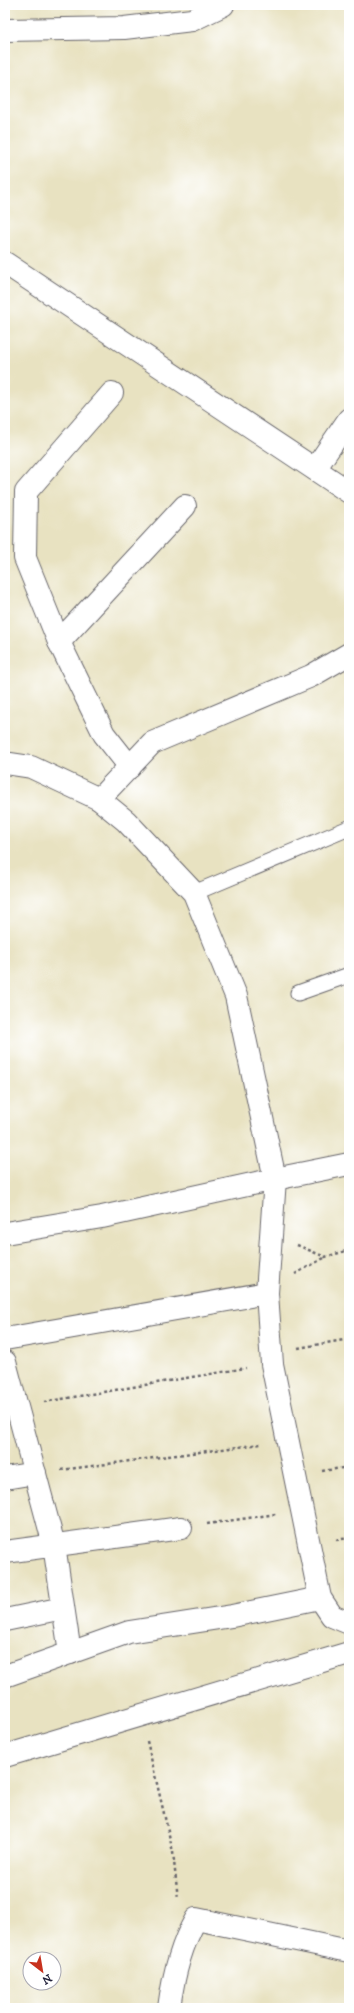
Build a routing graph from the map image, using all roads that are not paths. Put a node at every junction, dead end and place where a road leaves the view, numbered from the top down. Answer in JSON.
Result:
{"nodes":[{"id":1,"x":223,"y":5,"type":"edge"},
{"id":2,"x":5,"y":30,"type":"edge"},
{"id":3,"x":5,"y":263,"type":"edge"},
{"id":4,"x":112,"y":393,"type":"dead end"},
{"id":5,"x":349,"y":419,"type":"edge"},
{"id":6,"x":315,"y":469,"type":"junction"},
{"id":7,"x":349,"y":492,"type":"edge"},
{"id":8,"x":185,"y":506,"type":"dead end"},
{"id":9,"x":59,"y":642,"type":"junction"},
{"id":10,"x":349,"y":654,"type":"edge"},
{"id":11,"x":5,"y":762,"type":"edge"},
{"id":12,"x":130,"y":768,"type":"junction"},
{"id":13,"x":99,"y":799,"type":"junction"},
{"id":14,"x":349,"y":828,"type":"edge"},
{"id":15,"x":194,"y":893,"type":"junction"},
{"id":16,"x":349,"y":975,"type":"edge"},
{"id":17,"x":298,"y":993,"type":"dead end"},
{"id":18,"x":349,"y":1164,"type":"edge"},
{"id":19,"x":275,"y":1179,"type":"junction"},
{"id":20,"x":5,"y":1232,"type":"edge"},
{"id":21,"x":267,"y":1293,"type":"junction"},
{"id":22,"x":5,"y":1339,"type":"edge"},
{"id":23,"x":5,"y":1362,"type":"edge"},
{"id":24,"x":35,"y":1473,"type":"junction"},
{"id":25,"x":5,"y":1478,"type":"edge"},
{"id":26,"x":181,"y":1528,"type":"road end"},
{"id":27,"x":54,"y":1545,"type":"junction"},
{"id":28,"x":5,"y":1552,"type":"edge"},
{"id":29,"x":320,"y":1598,"type":"junction"},
{"id":30,"x":63,"y":1608,"type":"junction"},
{"id":31,"x":5,"y":1620,"type":"edge"},
{"id":32,"x":349,"y":1623,"type":"edge"},
{"id":33,"x":70,"y":1653,"type":"junction"},
{"id":34,"x":349,"y":1654,"type":"edge"},
{"id":35,"x":5,"y":1676,"type":"edge"},
{"id":36,"x":5,"y":1756,"type":"edge"},
{"id":37,"x":349,"y":1951,"type":"edge"},
{"id":38,"x":168,"y":2008,"type":"edge"}],
"edges":[{"from":1,"to":2,"type":"street"},
{"from":3,"to":6,"type":"street"},
{"from":4,"to":9,"type":"street"},
{"from":5,"to":6,"type":"street"},
{"from":6,"to":7,"type":"street"},
{"from":8,"to":9,"type":"street"},
{"from":9,"to":12,"type":"street"},
{"from":10,"to":12,"type":"street"},
{"from":11,"to":13,"type":"street"},
{"from":12,"to":13,"type":"street"},
{"from":13,"to":15,"type":"street"},
{"from":14,"to":15,"type":"lane"},
{"from":15,"to":19,"type":"street"},
{"from":16,"to":17,"type":"lane"},
{"from":18,"to":19,"type":"street"},
{"from":19,"to":20,"type":"street"},
{"from":19,"to":21,"type":"street"},
{"from":21,"to":22,"type":"street"},
{"from":21,"to":29,"type":"street"},
{"from":23,"to":24,"type":"street"},
{"from":24,"to":25,"type":"street"},
{"from":24,"to":27,"type":"street"},
{"from":26,"to":27,"type":"street"},
{"from":27,"to":28,"type":"street"},
{"from":27,"to":30,"type":"street"},
{"from":29,"to":32,"type":"street"},
{"from":29,"to":33,"type":"street"},
{"from":30,"to":31,"type":"street"},
{"from":30,"to":33,"type":"street"},
{"from":33,"to":35,"type":"street"},
{"from":34,"to":36,"type":"street"},
{"from":37,"to":38,"type":"street"}]}
